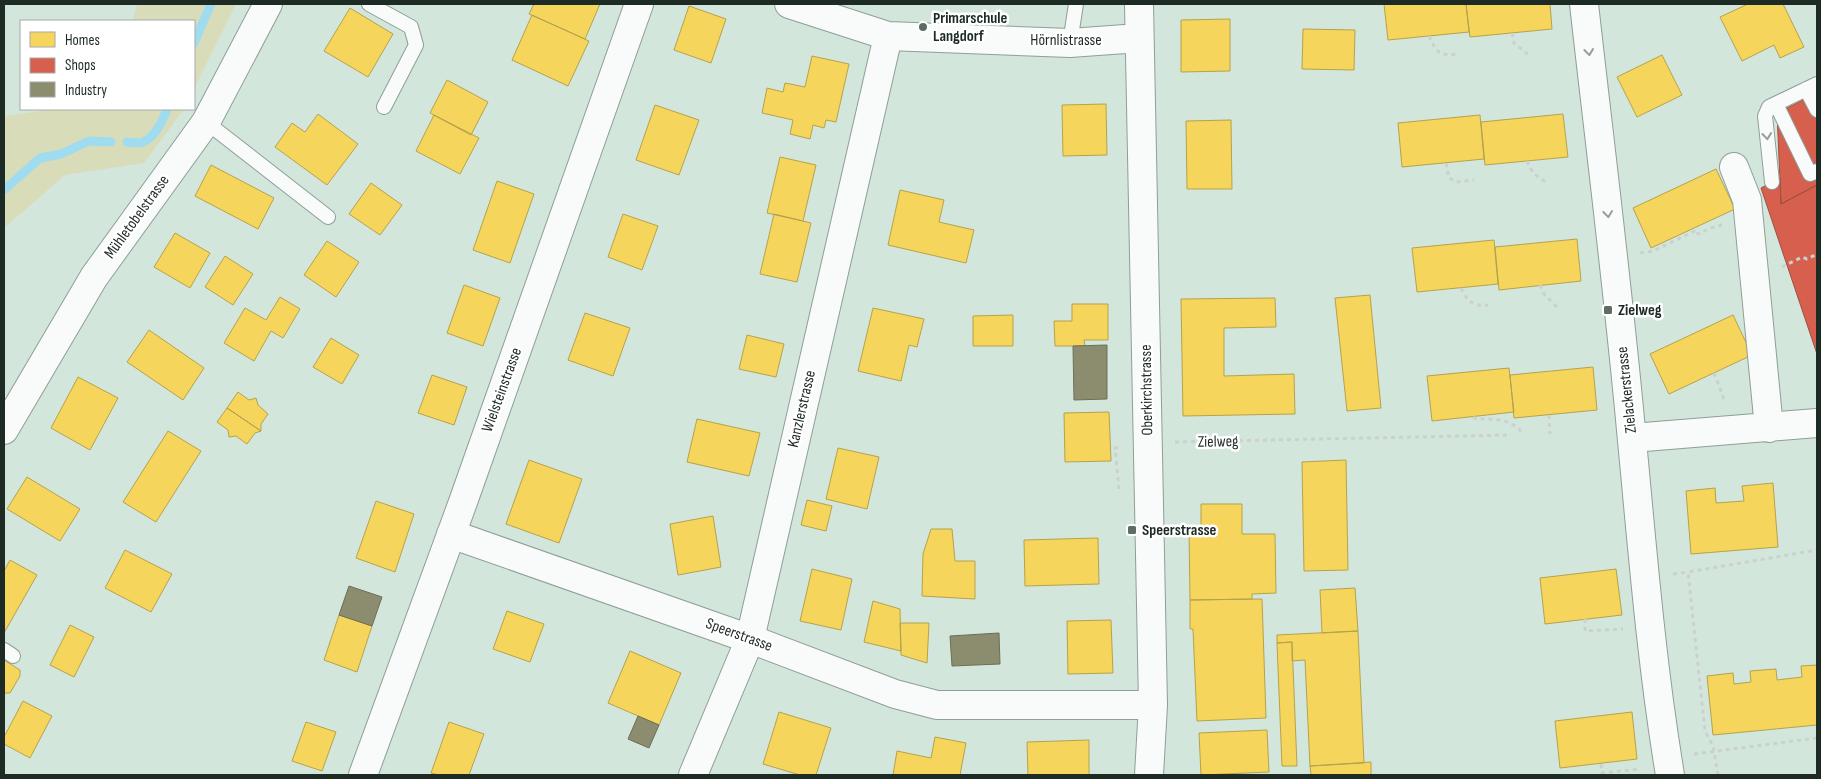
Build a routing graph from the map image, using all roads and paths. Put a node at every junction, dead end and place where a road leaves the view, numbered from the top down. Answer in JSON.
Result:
{"nodes":[{"id":1,"x":268,"y":4,"type":"edge"},
{"id":2,"x":368,"y":4,"type":"edge"},
{"id":3,"x":639,"y":4,"type":"edge"},
{"id":4,"x":789,"y":4,"type":"edge"},
{"id":5,"x":1076,"y":4,"type":"edge"},
{"id":6,"x":1139,"y":4,"type":"edge"},
{"id":7,"x":1584,"y":4,"type":"edge"},
{"id":8,"x":1512,"y":33,"type":"dead end"},
{"id":9,"x":888,"y":36,"type":"junction"},
{"id":10,"x":1429,"y":36,"type":"dead end"},
{"id":11,"x":1139,"y":38,"type":"junction"},
{"id":12,"x":1070,"y":43,"type":"junction"},
{"id":13,"x":1460,"y":54,"type":"dead end"},
{"id":14,"x":1530,"y":56,"type":"dead end"},
{"id":15,"x":1811,"y":86,"type":"edge"},
{"id":16,"x":1776,"y":104,"type":"junction"},
{"id":17,"x":384,"y":107,"type":"dead end"},
{"id":18,"x":1817,"y":110,"type":"edge"},
{"id":19,"x":206,"y":122,"type":"junction"},
{"id":20,"x":1527,"y":161,"type":"dead end"},
{"id":21,"x":1446,"y":163,"type":"dead end"},
{"id":22,"x":1734,"y":167,"type":"dead end"},
{"id":23,"x":1817,"y":171,"type":"edge"},
{"id":24,"x":1474,"y":180,"type":"dead end"},
{"id":25,"x":1546,"y":182,"type":"dead end"},
{"id":26,"x":1772,"y":182,"type":"dead end"},
{"id":27,"x":328,"y":217,"type":"dead end"},
{"id":28,"x":1712,"y":228,"type":"dead end"},
{"id":29,"x":1637,"y":253,"type":"dead end"},
{"id":30,"x":1817,"y":254,"type":"edge"},
{"id":31,"x":1786,"y":264,"type":"dead end"},
{"id":32,"x":1540,"y":285,"type":"dead end"},
{"id":33,"x":1461,"y":288,"type":"dead end"},
{"id":34,"x":1488,"y":305,"type":"dead end"},
{"id":35,"x":1557,"y":307,"type":"dead end"},
{"id":36,"x":1549,"y":415,"type":"dead end"},
{"id":37,"x":1472,"y":417,"type":"dead end"},
{"id":38,"x":1817,"y":423,"type":"edge"},
{"id":39,"x":1769,"y":428,"type":"junction"},
{"id":40,"x":4,"y":430,"type":"edge"},
{"id":41,"x":1550,"y":434,"type":"dead end"},
{"id":42,"x":1511,"y":435,"type":"dead end"},
{"id":43,"x":1521,"y":435,"type":"dead end"},
{"id":44,"x":1632,"y":438,"type":"junction"},
{"id":45,"x":1174,"y":442,"type":"dead end"},
{"id":46,"x":451,"y":534,"type":"junction"},
{"id":47,"x":1817,"y":550,"type":"edge"},
{"id":48,"x":1688,"y":572,"type":"junction"},
{"id":49,"x":1665,"y":575,"type":"dead end"},
{"id":50,"x":1585,"y":619,"type":"dead end"},
{"id":51,"x":1615,"y":630,"type":"dead end"},
{"id":52,"x":750,"y":639,"type":"junction"},
{"id":53,"x":1153,"y":705,"type":"junction"},
{"id":54,"x":1817,"y":738,"type":"edge"},
{"id":55,"x":1714,"y":751,"type":"junction"},
{"id":56,"x":1600,"y":764,"type":"dead end"},
{"id":57,"x":1677,"y":765,"type":"edge"},
{"id":58,"x":1641,"y":769,"type":"dead end"},
{"id":59,"x":363,"y":775,"type":"edge"},
{"id":60,"x":693,"y":775,"type":"edge"},
{"id":61,"x":1149,"y":775,"type":"edge"},
{"id":62,"x":1718,"y":775,"type":"edge"}],
"edges":[{"from":1,"to":19,"type":"street","name":"Mühletobelstrasse"},
{"from":2,"to":17,"type":"lane"},
{"from":3,"to":46,"type":"street","name":"Wielsteinstrasse"},
{"from":4,"to":9,"type":"street","name":"Hörnlistrasse"},
{"from":5,"to":12,"type":"lane"},
{"from":6,"to":11,"type":"street","name":"Oberkirchstrasse"},
{"from":7,"to":44,"type":"street","name":"Zielackerstrasse","one_way":true},
{"from":8,"to":14,"type":"path"},
{"from":9,"to":12,"type":"street","name":"Hörnlistrasse"},
{"from":9,"to":52,"type":"street","name":"Kanzlerstrasse"},
{"from":10,"to":13,"type":"path"},
{"from":11,"to":12,"type":"street","name":"Hörnlistrasse"},
{"from":11,"to":53,"type":"street","name":"Oberkirchstrasse"},
{"from":15,"to":16,"type":"lane"},
{"from":15,"to":18,"type":"lane"},
{"from":16,"to":23,"type":"lane"},
{"from":16,"to":26,"type":"lane","one_way":true},
{"from":19,"to":27,"type":"lane"},
{"from":19,"to":40,"type":"street","name":"Mühletobelstrasse"},
{"from":20,"to":25,"type":"path"},
{"from":21,"to":24,"type":"path"},
{"from":22,"to":39,"type":"street"},
{"from":28,"to":29,"type":"path"},
{"from":30,"to":31,"type":"path"},
{"from":32,"to":35,"type":"path"},
{"from":33,"to":34,"type":"path"},
{"from":36,"to":41,"type":"path"},
{"from":37,"to":43,"type":"path"},
{"from":38,"to":39,"type":"street"},
{"from":39,"to":44,"type":"street"},
{"from":42,"to":45,"type":"path","name":"Zielweg"},
{"from":44,"to":57,"type":"street","name":"Zielackerstrasse"},
{"from":46,"to":52,"type":"street","name":"Speerstrasse"},
{"from":46,"to":59,"type":"street","name":"Wielsteinstrasse"},
{"from":47,"to":48,"type":"path"},
{"from":48,"to":49,"type":"path"},
{"from":48,"to":55,"type":"path"},
{"from":50,"to":51,"type":"path"},
{"from":52,"to":53,"type":"street","name":"Speerstrasse"},
{"from":52,"to":60,"type":"street","name":"Kanzlerstrasse"},
{"from":53,"to":61,"type":"street","name":"Oberkirchstrasse"},
{"from":54,"to":55,"type":"path"},
{"from":55,"to":57,"type":"path"},
{"from":55,"to":62,"type":"path"},
{"from":56,"to":58,"type":"path"}]}
